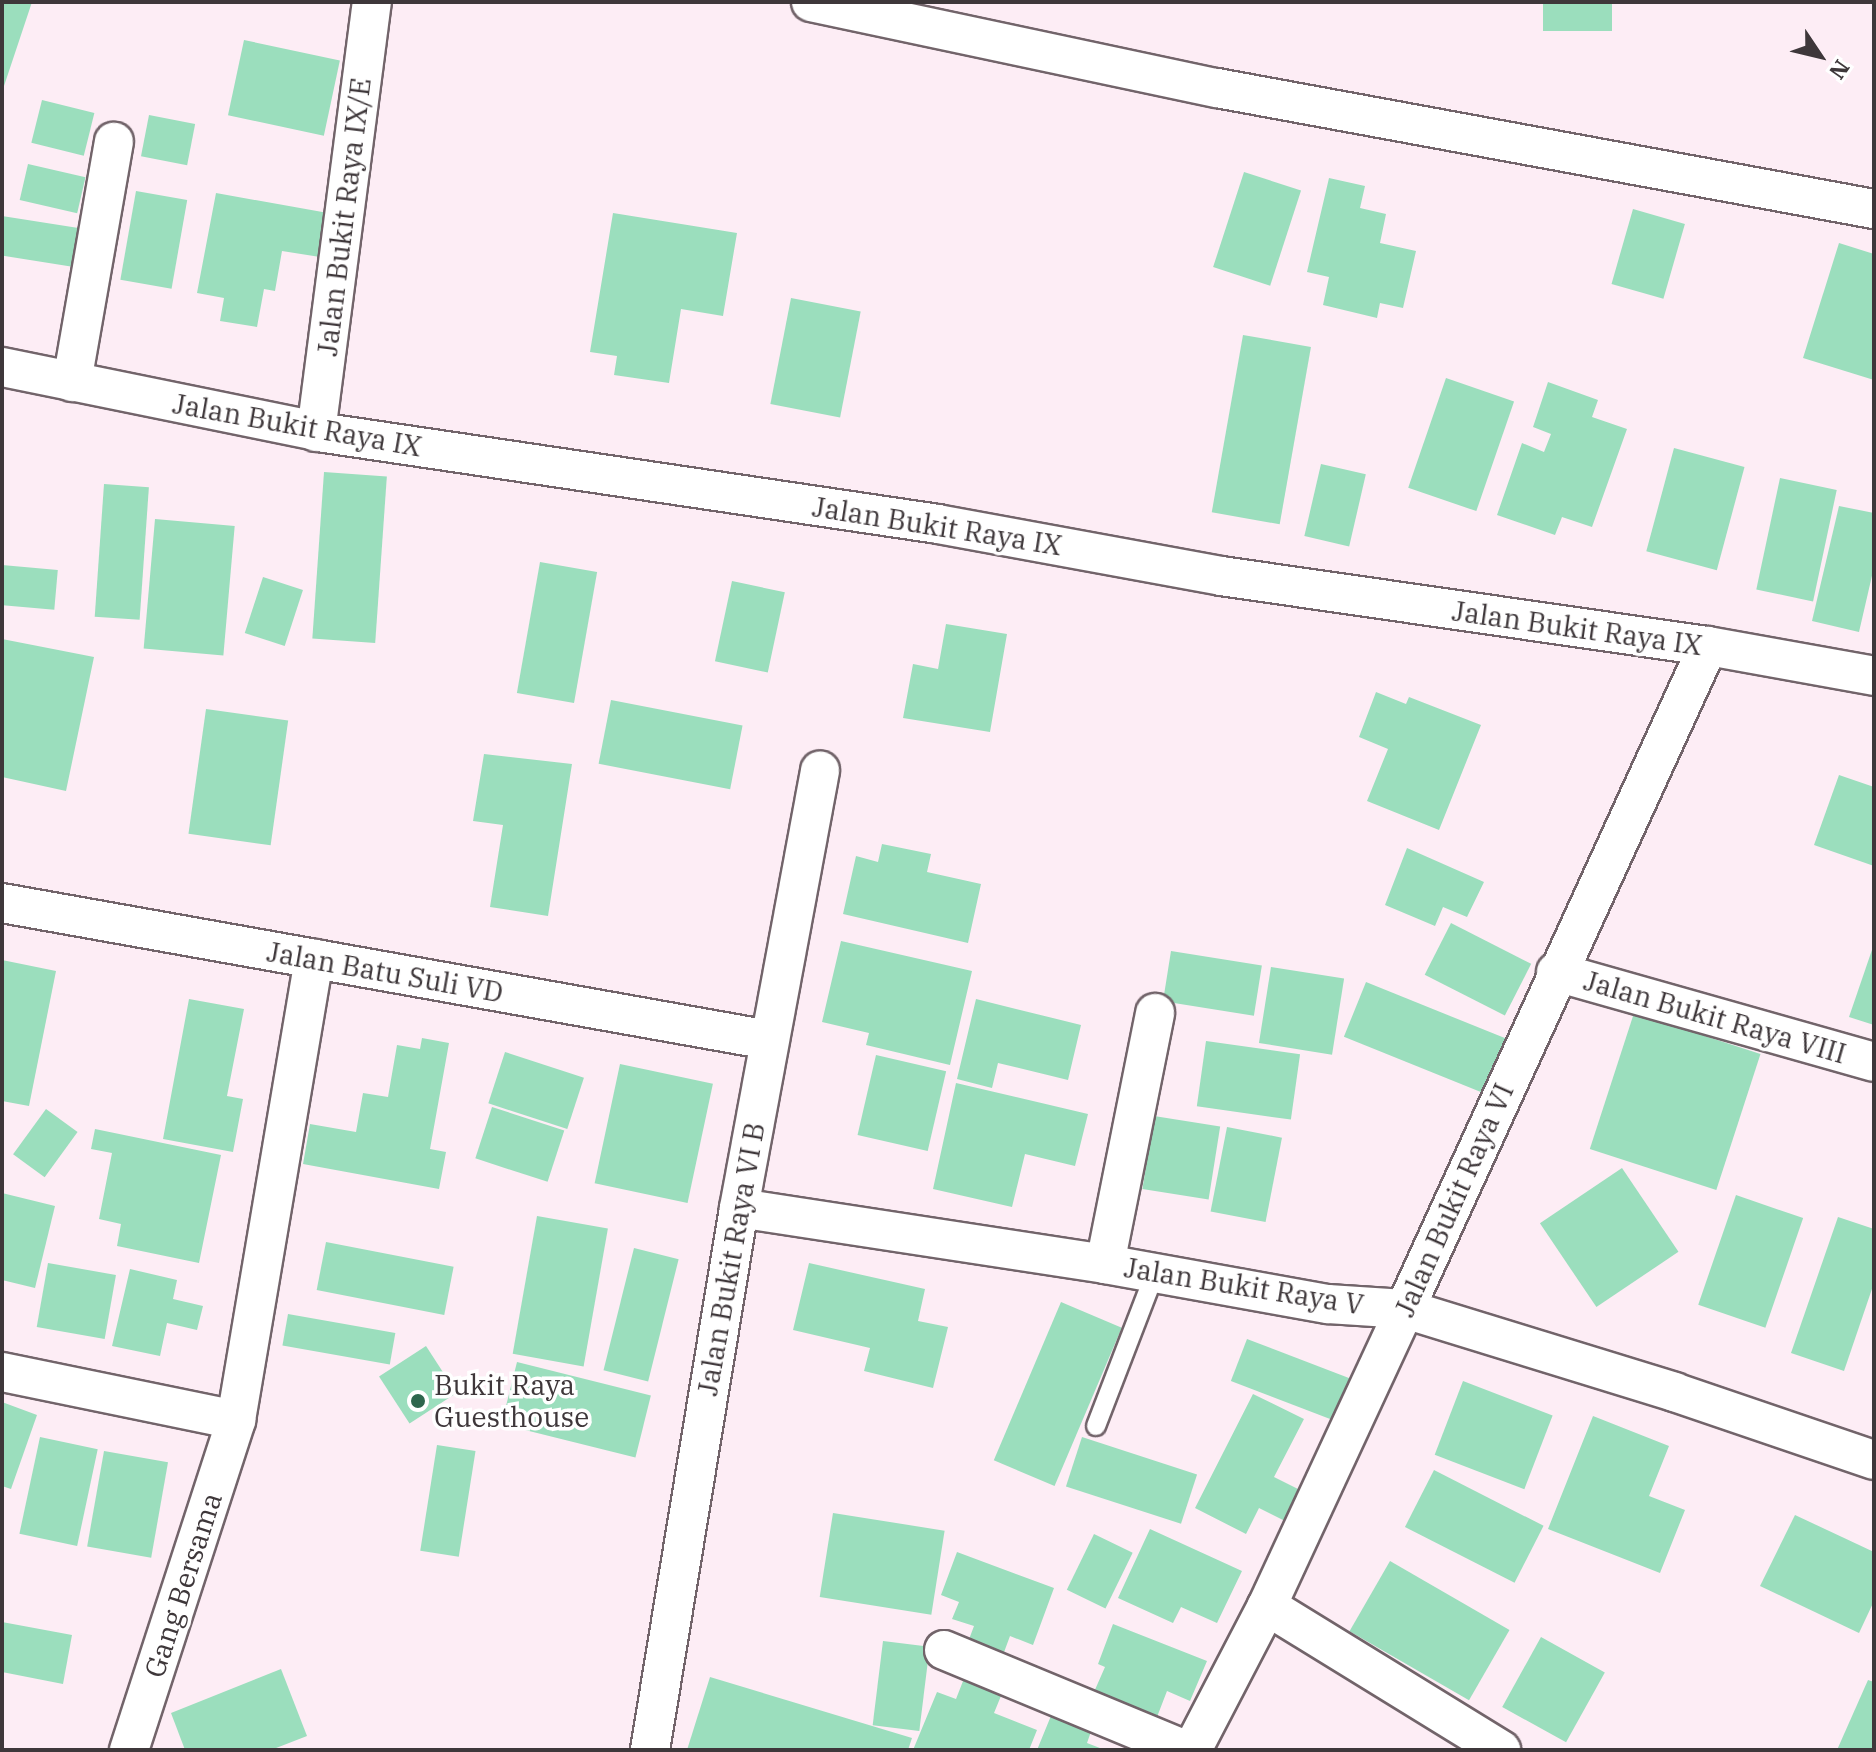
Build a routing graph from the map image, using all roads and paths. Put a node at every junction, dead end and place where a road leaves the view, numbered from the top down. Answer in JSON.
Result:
{"nodes":[{"id":1,"x":372,"y":2,"type":"edge"},
{"id":2,"x":811,"y":2,"type":"edge"},
{"id":3,"x":114,"y":142,"type":"dead end"},
{"id":4,"x":1874,"y":209,"type":"edge"},
{"id":5,"x":2,"y":367,"type":"edge"},
{"id":6,"x":72,"y":382,"type":"junction"},
{"id":7,"x":316,"y":432,"type":"junction"},
{"id":8,"x":1708,"y":646,"type":"junction"},
{"id":9,"x":1874,"y":676,"type":"edge"},
{"id":10,"x":820,"y":770,"type":"dead end"},
{"id":11,"x":2,"y":903,"type":"edge"},
{"id":12,"x":314,"y":959,"type":"junction"},
{"id":13,"x":1556,"y":972,"type":"junction"},
{"id":14,"x":1155,"y":1013,"type":"dead end"},
{"id":15,"x":769,"y":1040,"type":"junction"},
{"id":16,"x":1874,"y":1062,"type":"edge"},
{"id":17,"x":739,"y":1208,"type":"junction"},
{"id":18,"x":1105,"y":1264,"type":"junction"},
{"id":19,"x":1155,"y":1273,"type":"junction"},
{"id":20,"x":1405,"y":1309,"type":"junction"},
{"id":21,"x":2,"y":1372,"type":"edge"},
{"id":22,"x":236,"y":1420,"type":"junction"},
{"id":23,"x":1096,"y":1426,"type":"dead end"},
{"id":24,"x":1874,"y":1460,"type":"edge"},
{"id":25,"x":1267,"y":1606,"type":"junction"},
{"id":26,"x":944,"y":1650,"type":"dead end"},
{"id":27,"x":129,"y":1750,"type":"edge"},
{"id":28,"x":650,"y":1750,"type":"edge"},
{"id":29,"x":1189,"y":1750,"type":"edge"},
{"id":30,"x":1501,"y":1750,"type":"edge"}],
"edges":[{"from":1,"to":7,"type":"street","name":"Jalan Bukit Raya IX/E"},
{"from":2,"to":4,"type":"street"},
{"from":3,"to":6,"type":"street"},
{"from":5,"to":6,"type":"street","name":"Jalan Bukit Raya IX"},
{"from":6,"to":7,"type":"street","name":"Jalan Bukit Raya IX"},
{"from":7,"to":8,"type":"street","name":"Jalan Bukit Raya IX"},
{"from":8,"to":9,"type":"street","name":"Jalan Bukit Raya IX"},
{"from":8,"to":13,"type":"street","name":"Jalan Bukit Raya VI"},
{"from":10,"to":15,"type":"street","name":"Jalan Bukit Raya VI B"},
{"from":11,"to":12,"type":"street","name":"Jalan Batu Suli VD"},
{"from":12,"to":15,"type":"street","name":"Jalan Batu Suli VD"},
{"from":12,"to":22,"type":"street","name":"Gang Bersama"},
{"from":13,"to":16,"type":"street","name":"Jalan Bukit Raya VIII"},
{"from":13,"to":20,"type":"street","name":"Jalan Bukit Raya VI"},
{"from":14,"to":18,"type":"street"},
{"from":15,"to":17,"type":"street","name":"Jalan Bukit Raya VI B"},
{"from":17,"to":18,"type":"street","name":"Jalan Bukit Raya V"},
{"from":17,"to":28,"type":"street","name":"Jalan Bukit Raya VI B"},
{"from":18,"to":19,"type":"street","name":"Jalan Bukit Raya V"},
{"from":19,"to":20,"type":"street","name":"Jalan Bukit Raya V"},
{"from":19,"to":23,"type":"lane"},
{"from":20,"to":24,"type":"street","name":"Jalan Bukit Raya V"},
{"from":20,"to":25,"type":"street","name":"Jalan Bukit Raya VI"},
{"from":21,"to":22,"type":"street"},
{"from":22,"to":27,"type":"street","name":"Gang Bersama"},
{"from":25,"to":29,"type":"street","name":"Jalan Bukit Raya VI"},
{"from":25,"to":30,"type":"street"},
{"from":26,"to":29,"type":"street"}]}
